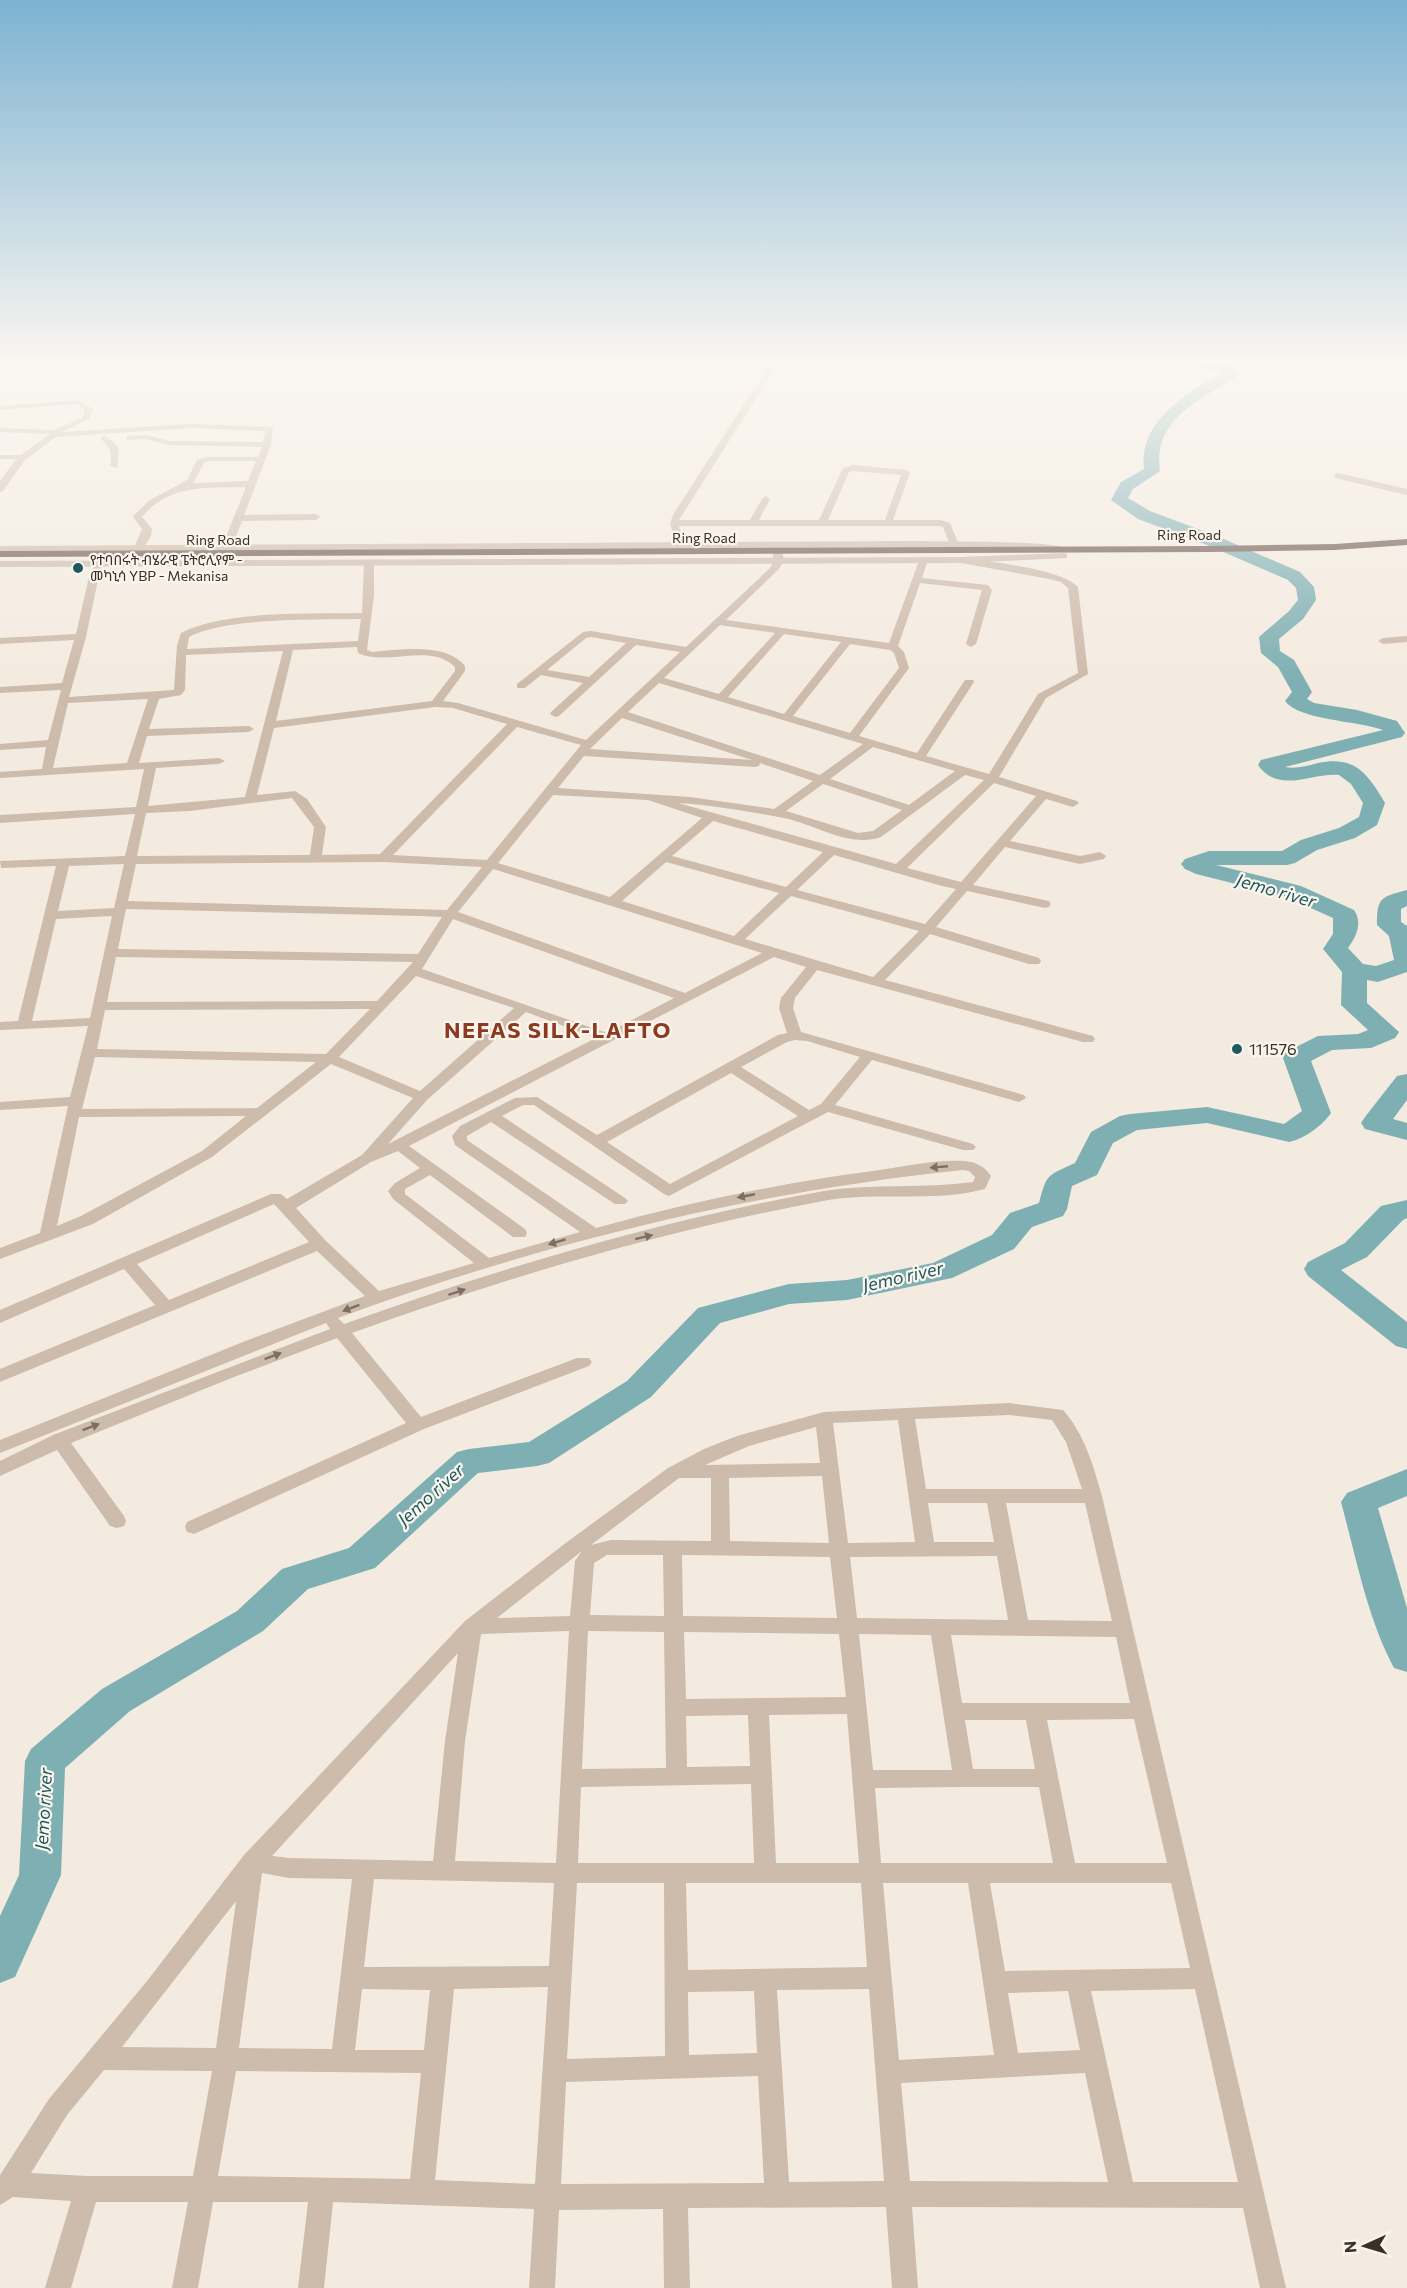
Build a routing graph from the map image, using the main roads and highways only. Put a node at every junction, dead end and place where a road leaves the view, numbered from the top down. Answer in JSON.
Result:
{"nodes":[{"id":1,"x":1407,"y":542,"type":"edge"},
{"id":2,"x":1407,"y":550,"type":"edge"},
{"id":3,"x":778,"y":553,"type":"junction"},
{"id":4,"x":1064,"y":553,"type":"junction"},
{"id":5,"x":0,"y":554,"type":"edge"},
{"id":6,"x":0,"y":562,"type":"edge"}],
"edges":[{"from":1,"to":4,"type":"highway","name":"Ring Road"},
{"from":2,"to":4,"type":"highway","name":"Ring Road"},
{"from":3,"to":4,"type":"highway","name":"Ring Road"},
{"from":3,"to":5,"type":"highway","name":"Ring Road"},
{"from":3,"to":6,"type":"highway","name":"Ring Road"}]}
